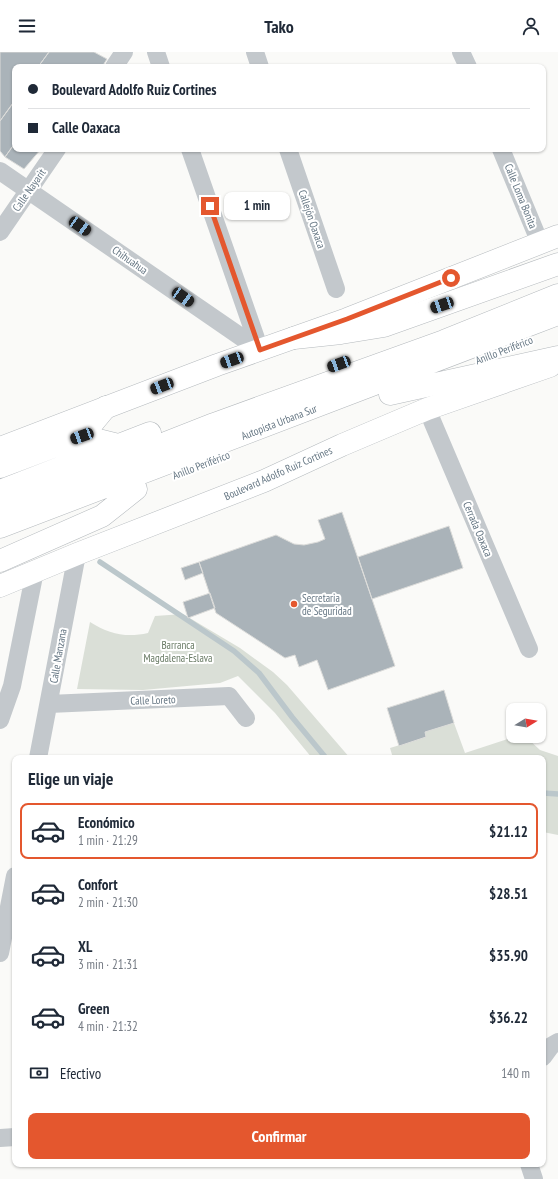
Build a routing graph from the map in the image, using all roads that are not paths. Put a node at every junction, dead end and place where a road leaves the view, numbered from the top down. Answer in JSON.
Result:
{"nodes":[{"id":1,"x":124,"y":52,"type":"edge"},
{"id":2,"x":156,"y":52,"type":"edge"},
{"id":3,"x":255,"y":52,"type":"edge"},
{"id":4,"x":461,"y":52,"type":"edge"},
{"id":5,"x":116,"y":64,"type":"edge"},
{"id":6,"x":160,"y":64,"type":"edge"},
{"id":7,"x":259,"y":64,"type":"edge"},
{"id":8,"x":467,"y":64,"type":"edge"},
{"id":9,"x":55,"y":152,"type":"edge"},
{"id":10,"x":191,"y":152,"type":"edge"},
{"id":11,"x":289,"y":152,"type":"edge"},
{"id":12,"x":503,"y":152,"type":"edge"},
{"id":13,"x":0,"y":171,"type":"edge"},
{"id":14,"x":29,"y":190,"type":"junction"},
{"id":15,"x":0,"y":232,"type":"edge"},
{"id":16,"x":549,"y":240,"type":"edge"},
{"id":17,"x":558,"y":264,"type":"edge"},
{"id":18,"x":558,"y":282,"type":"edge"},
{"id":19,"x":336,"y":289,"type":"dead end"},
{"id":20,"x":558,"y":295,"type":"edge"},
{"id":21,"x":558,"y":314,"type":"edge"},
{"id":22,"x":558,"y":329,"type":"edge"},
{"id":23,"x":294,"y":338,"type":"junction"},
{"id":24,"x":260,"y":350,"type":"junction"},
{"id":25,"x":558,"y":357,"type":"edge"},
{"id":26,"x":558,"y":364,"type":"edge"},
{"id":27,"x":390,"y":394,"type":"junction"},
{"id":28,"x":106,"y":407,"type":"junction"},
{"id":29,"x":427,"y":409,"type":"junction"},
{"id":30,"x":82,"y":436,"type":"junction"},
{"id":31,"x":118,"y":445,"type":"junction"},
{"id":32,"x":0,"y":448,"type":"edge"},
{"id":33,"x":0,"y":467,"type":"edge"},
{"id":34,"x":40,"y":475,"type":"junction"},
{"id":35,"x":0,"y":487,"type":"edge"},
{"id":36,"x":136,"y":489,"type":"junction"},
{"id":37,"x":0,"y":491,"type":"edge"},
{"id":38,"x":0,"y":508,"type":"edge"},
{"id":39,"x":0,"y":527,"type":"edge"},
{"id":40,"x":0,"y":541,"type":"edge"},
{"id":41,"x":77,"y":554,"type":"junction"},
{"id":42,"x":0,"y":561,"type":"edge"},
{"id":43,"x":35,"y":571,"type":"junction"},
{"id":44,"x":0,"y":586,"type":"edge"},
{"id":45,"x":529,"y":649,"type":"dead end"},
{"id":46,"x":49,"y":704,"type":"junction"},
{"id":47,"x":246,"y":718,"type":"dead end"},
{"id":48,"x":0,"y":720,"type":"edge"},
{"id":49,"x":39,"y":755,"type":"edge"},
{"id":50,"x":12,"y":905,"type":"edge"},
{"id":51,"x":10,"y":925,"type":"edge"},
{"id":52,"x":0,"y":952,"type":"edge"},
{"id":53,"x":12,"y":1136,"type":"edge"},
{"id":54,"x":0,"y":1138,"type":"edge"},
{"id":55,"x":530,"y":1167,"type":"edge"},
{"id":56,"x":534,"y":1179,"type":"edge"}],
"edges":[{"from":1,"to":5,"type":"street"},
{"from":2,"to":6,"type":"street"},
{"from":3,"to":7,"type":"street"},
{"from":4,"to":8,"type":"street"},
{"from":9,"to":14,"type":"street","name":"Calle Nayarit"},
{"from":10,"to":24,"type":"street"},
{"from":11,"to":19,"type":"street","name":"Callejón Oaxaca"},
{"from":12,"to":16,"type":"street","name":"Calle Loma Bonita"},
{"from":13,"to":14,"type":"street","name":"Chihuahua"},
{"from":14,"to":15,"type":"street","name":"Calle Nayarit"},
{"from":14,"to":24,"type":"street","name":"Chihuahua"},
{"from":16,"to":23,"type":"main road"},
{"from":17,"to":23,"type":"main road"},
{"from":18,"to":31,"type":"main road"},
{"from":20,"to":38,"type":"main road","name":"Autopista Urbana Sur"},
{"from":21,"to":39,"type":"main road","name":"Autopista Urbana Sur"},
{"from":22,"to":27,"type":"main road","name":"Anillo Periférico"},
{"from":23,"to":24,"type":"main road"},
{"from":24,"to":28,"type":"main road"},
{"from":25,"to":27,"type":"main road"},
{"from":26,"to":29,"type":"main road","name":"Boulevard Adolfo Ruiz Cortines"},
{"from":27,"to":36,"type":"main road","name":"Anillo Periférico"},
{"from":28,"to":30,"type":"main road"},
{"from":28,"to":32,"type":"main road"},
{"from":29,"to":41,"type":"main road","name":"Boulevard Adolfo Ruiz Cortines"},
{"from":29,"to":45,"type":"street","name":"Cerrada Oaxaca"},
{"from":30,"to":31,"type":"main road"},
{"from":30,"to":33,"type":"main road"},
{"from":31,"to":34,"type":"main road"},
{"from":34,"to":35,"type":"main road"},
{"from":34,"to":37,"type":"main road"},
{"from":36,"to":40,"type":"main road","name":"Anillo Periférico"},
{"from":36,"to":42,"type":"main road"},
{"from":41,"to":43,"type":"main road","name":"Boulevard Adolfo Ruiz Cortines"},
{"from":41,"to":46,"type":"street","name":"Calle Manzana"},
{"from":43,"to":44,"type":"main road","name":"Boulevard Adolfo Ruiz Cortines"},
{"from":43,"to":48,"type":"street"},
{"from":46,"to":47,"type":"street","name":"Calle Loreto"},
{"from":46,"to":49,"type":"street","name":"Calle Manzana"},
{"from":50,"to":51,"type":"street"},
{"from":51,"to":52,"type":"street"},
{"from":53,"to":54,"type":"street"},
{"from":55,"to":56,"type":"street"}]}
